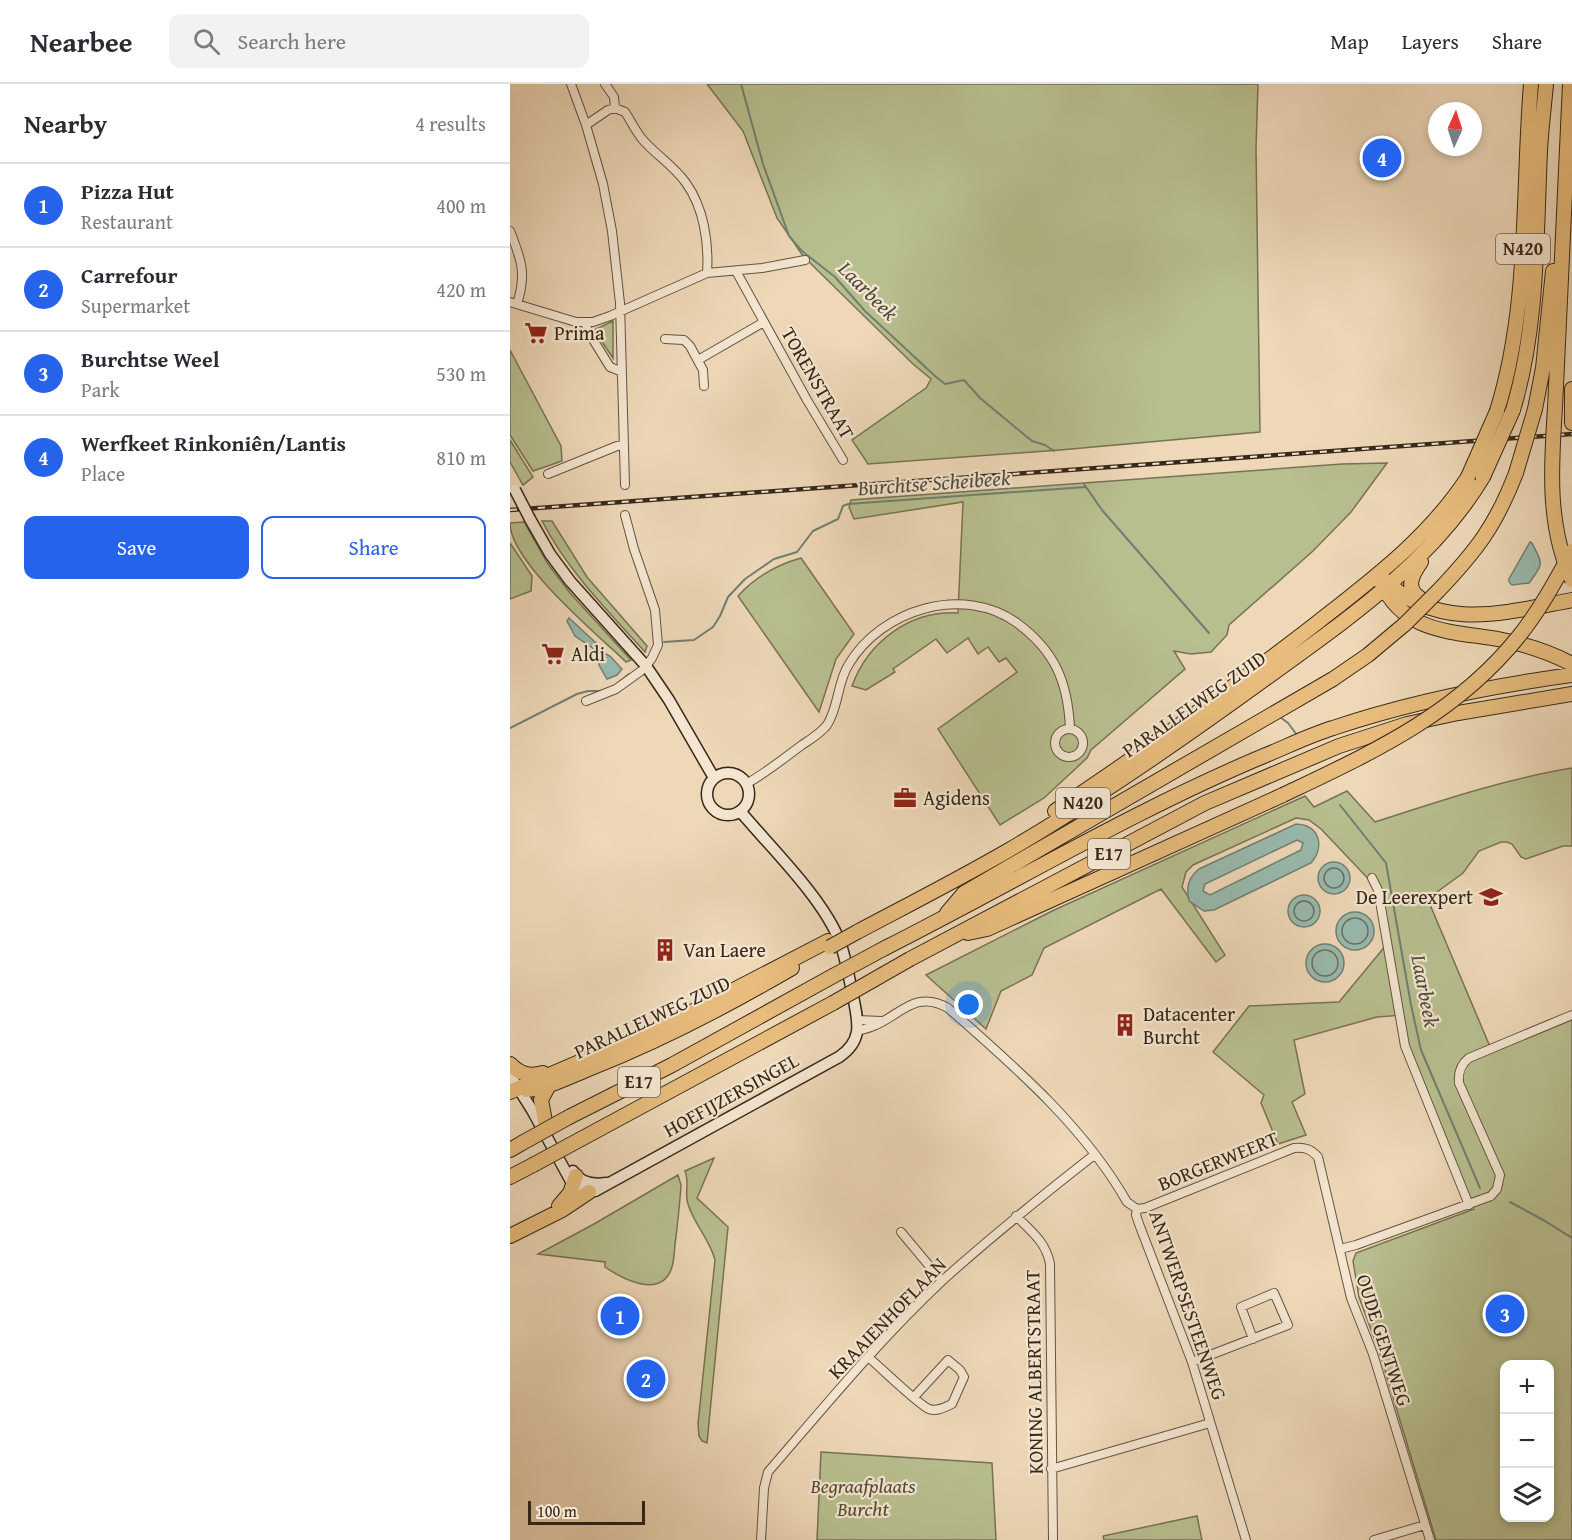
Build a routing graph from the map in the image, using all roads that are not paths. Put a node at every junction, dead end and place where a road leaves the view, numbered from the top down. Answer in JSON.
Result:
{"nodes":[{"id":1,"x":571,"y":84,"type":"edge"},
{"id":2,"x":605,"y":84,"type":"edge"},
{"id":3,"x":1531,"y":84,"type":"edge"},
{"id":4,"x":1546,"y":84,"type":"edge"},
{"id":5,"x":1569,"y":84,"type":"edge"},
{"id":6,"x":615,"y":108,"type":"junction"},
{"id":7,"x":586,"y":124,"type":"junction"},
{"id":8,"x":1563,"y":195,"type":"junction"},
{"id":9,"x":510,"y":231,"type":"edge"},
{"id":10,"x":805,"y":260,"type":"dead end"},
{"id":11,"x":736,"y":271,"type":"junction"},
{"id":12,"x":707,"y":273,"type":"junction"},
{"id":13,"x":513,"y":303,"type":"edge"},
{"id":14,"x":620,"y":312,"type":"junction"},
{"id":15,"x":764,"y":322,"type":"junction"},
{"id":16,"x":585,"y":323,"type":"junction"},
{"id":17,"x":665,"y":339,"type":"dead end"},
{"id":18,"x":698,"y":360,"type":"junction"},
{"id":19,"x":620,"y":371,"type":"junction"},
{"id":20,"x":704,"y":386,"type":"dead end"},
{"id":21,"x":1572,"y":389,"type":"edge"},
{"id":22,"x":1571,"y":407,"type":"edge"},
{"id":23,"x":1572,"y":423,"type":"edge"},
{"id":24,"x":624,"y":445,"type":"junction"},
{"id":25,"x":843,"y":460,"type":"dead end"},
{"id":26,"x":548,"y":474,"type":"dead end"},
{"id":27,"x":512,"y":485,"type":"edge"},
{"id":28,"x":625,"y":485,"type":"dead end"},
{"id":29,"x":625,"y":515,"type":"dead end"},
{"id":30,"x":1572,"y":551,"type":"edge"},
{"id":31,"x":1425,"y":552,"type":"junction"},
{"id":32,"x":1572,"y":580,"type":"edge"},
{"id":33,"x":1383,"y":582,"type":"junction"},
{"id":34,"x":1572,"y":600,"type":"edge"},
{"id":35,"x":1393,"y":604,"type":"junction"},
{"id":36,"x":1439,"y":612,"type":"junction"},
{"id":37,"x":1346,"y":619,"type":"junction"},
{"id":38,"x":1572,"y":664,"type":"edge"},
{"id":39,"x":643,"y":668,"type":"junction"},
{"id":40,"x":1572,"y":675,"type":"edge"},
{"id":41,"x":1259,"y":676,"type":"junction"},
{"id":42,"x":1572,"y":694,"type":"edge"},
{"id":43,"x":586,"y":701,"type":"dead end"},
{"id":44,"x":1070,"y":729,"type":"dead end"},
{"id":45,"x":714,"y":778,"type":"junction"},
{"id":46,"x":746,"y":784,"type":"junction"},
{"id":47,"x":740,"y":811,"type":"junction"},
{"id":48,"x":1372,"y":878,"type":"dead end"},
{"id":49,"x":941,"y":919,"type":"junction"},
{"id":50,"x":948,"y":937,"type":"junction"},
{"id":51,"x":829,"y":944,"type":"junction"},
{"id":52,"x":1572,"y":1015,"type":"edge"},
{"id":53,"x":857,"y":1026,"type":"junction"},
{"id":54,"x":510,"y":1065,"type":"edge"},
{"id":55,"x":560,"y":1070,"type":"junction"},
{"id":56,"x":510,"y":1076,"type":"edge"},
{"id":57,"x":549,"y":1085,"type":"junction"},
{"id":58,"x":520,"y":1089,"type":"edge"},
{"id":59,"x":545,"y":1121,"type":"junction"},
{"id":60,"x":516,"y":1146,"type":"edge"},
{"id":61,"x":1311,"y":1150,"type":"joint"},
{"id":62,"x":1094,"y":1155,"type":"junction"},
{"id":63,"x":510,"y":1177,"type":"edge"},
{"id":64,"x":574,"y":1180,"type":"junction"},
{"id":65,"x":613,"y":1182,"type":"junction"},
{"id":66,"x":589,"y":1192,"type":"junction"},
{"id":67,"x":1469,"y":1205,"type":"junction"},
{"id":68,"x":1137,"y":1209,"type":"junction"},
{"id":69,"x":551,"y":1214,"type":"junction"},
{"id":70,"x":1016,"y":1216,"type":"junction"},
{"id":71,"x":902,"y":1232,"type":"dead end"},
{"id":72,"x":510,"y":1236,"type":"edge"},
{"id":73,"x":1340,"y":1249,"type":"junction"},
{"id":74,"x":942,"y":1281,"type":"junction"},
{"id":75,"x":1253,"y":1339,"type":"junction"},
{"id":76,"x":868,"y":1357,"type":"junction"},
{"id":77,"x":1192,"y":1362,"type":"junction"},
{"id":78,"x":914,"y":1397,"type":"junction"},
{"id":79,"x":1210,"y":1423,"type":"junction"},
{"id":80,"x":1051,"y":1469,"type":"junction"},
{"id":81,"x":1425,"y":1525,"type":"junction"},
{"id":82,"x":761,"y":1540,"type":"edge"},
{"id":83,"x":1053,"y":1540,"type":"edge"},
{"id":84,"x":1246,"y":1540,"type":"edge"},
{"id":85,"x":1374,"y":1540,"type":"edge"},
{"id":86,"x":1430,"y":1540,"type":"edge"}],
"edges":[{"from":1,"to":7,"type":"street"},
{"from":2,"to":6,"type":"street"},
{"from":3,"to":33,"type":"highway","name":"PARALLELWEG ZUID","number":"N420","bridge":true},
{"from":4,"to":31,"type":"highway","name":"PARALLELWEG ZUID","number":"N420","bridge":true},
{"from":5,"to":8,"type":"highway"},
{"from":6,"to":7,"type":"street"},
{"from":6,"to":12,"type":"street"},
{"from":7,"to":14,"type":"street"},
{"from":8,"to":32,"type":"highway","bridge":true},
{"from":8,"to":49,"type":"highway","bridge":true},
{"from":9,"to":13,"type":"street"},
{"from":10,"to":11,"type":"street"},
{"from":11,"to":12,"type":"street"},
{"from":11,"to":15,"type":"street","name":"TORENSTRAAT"},
{"from":12,"to":14,"type":"street"},
{"from":13,"to":16,"type":"street"},
{"from":14,"to":16,"type":"street"},
{"from":14,"to":19,"type":"street"},
{"from":15,"to":18,"type":"street","name":"TORENSTRAAT"},
{"from":15,"to":25,"type":"street","name":"TORENSTRAAT"},
{"from":16,"to":19,"type":"street"},
{"from":17,"to":18,"type":"street"},
{"from":18,"to":20,"type":"street"},
{"from":19,"to":24,"type":"street"},
{"from":21,"to":22,"type":"highway"},
{"from":22,"to":23,"type":"highway"},
{"from":24,"to":26,"type":"street"},
{"from":24,"to":28,"type":"street"},
{"from":27,"to":39,"type":"street","bridge":true},
{"from":29,"to":39,"type":"street"},
{"from":30,"to":50,"type":"highway","bridge":true},
{"from":31,"to":33,"type":"highway","name":"PARALLELWEG ZUID","number":"N420"},
{"from":31,"to":36,"type":"highway"},
{"from":33,"to":35,"type":"highway"},
{"from":33,"to":36,"type":"highway"},
{"from":33,"to":37,"type":"highway","name":"PARALLELWEG ZUID","number":"N420"},
{"from":33,"to":41,"type":"highway","name":"PARALLELWEG ZUID","number":"N420"},
{"from":34,"to":36,"type":"highway"},
{"from":35,"to":37,"type":"highway"},
{"from":35,"to":38,"type":"highway"},
{"from":37,"to":41,"type":"highway","name":"PARALLELWEG ZUID","number":"N420"},
{"from":39,"to":43,"type":"street"},
{"from":39,"to":45,"type":"street"},
{"from":40,"to":49,"type":"highway","number":"E17"},
{"from":41,"to":51,"type":"highway","name":"PARALLELWEG ZUID","number":"N420","bridge":true},
{"from":42,"to":50,"type":"highway","number":"E17"},
{"from":44,"to":46,"type":"street"},
{"from":45,"to":46,"type":"street"},
{"from":45,"to":47,"type":"street"},
{"from":46,"to":47,"type":"street"},
{"from":47,"to":53,"type":"street"},
{"from":48,"to":67,"type":"street"},
{"from":49,"to":60,"type":"highway","number":"E17","bridge":true},
{"from":50,"to":63,"type":"highway","number":"E17","bridge":true},
{"from":51,"to":55,"type":"highway","name":"PARALLELWEG ZUID","number":"N420"},
{"from":51,"to":57,"type":"highway","name":"PARALLELWEG ZUID","number":"N420"},
{"from":52,"to":67,"type":"street"},
{"from":53,"to":62,"type":"street","name":"ANTWERPSESTEENWEG"},
{"from":53,"to":65,"type":"street","name":"HOEFIJZERSINGEL"},
{"from":54,"to":55,"type":"highway"},
{"from":54,"to":58,"type":"street"},
{"from":55,"to":58,"type":"highway","name":"PARALLELWEG ZUID","number":"N420"},
{"from":56,"to":58,"type":"street"},
{"from":57,"to":58,"type":"highway","name":"PARALLELWEG ZUID","number":"N420"},
{"from":57,"to":59,"type":"highway"},
{"from":58,"to":59,"type":"street"},
{"from":58,"to":64,"type":"street"},
{"from":59,"to":64,"type":"street"},
{"from":61,"to":68,"type":"street","name":"BORGERWEERT"},
{"from":61,"to":73,"type":"street","name":"OUDE GENTWEG"},
{"from":62,"to":68,"type":"street","name":"ANTWERPSESTEENWEG"},
{"from":62,"to":70,"type":"street","name":"KRAAIENHOFLAAN"},
{"from":64,"to":65,"type":"street"},
{"from":64,"to":66,"type":"street"},
{"from":64,"to":69,"type":"highway"},
{"from":65,"to":66,"type":"street","name":"HOEFIJZERSINGEL"},
{"from":66,"to":69,"type":"highway"},
{"from":67,"to":73,"type":"street"},
{"from":68,"to":77,"type":"street","name":"ANTWERPSESTEENWEG"},
{"from":69,"to":72,"type":"highway"},
{"from":70,"to":74,"type":"street","name":"KRAAIENHOFLAAN"},
{"from":70,"to":80,"type":"street","name":"KONING ALBERTSTRAAT"},
{"from":71,"to":74,"type":"street"},
{"from":73,"to":81,"type":"street","name":"OUDE GENTWEG"},
{"from":74,"to":76,"type":"street","name":"KRAAIENHOFLAAN"},
{"from":75,"to":75,"type":"street"},
{"from":75,"to":77,"type":"street"},
{"from":76,"to":78,"type":"street"},
{"from":76,"to":82,"type":"street","name":"KRAAIENHOFLAAN"},
{"from":77,"to":79,"type":"street","name":"ANTWERPSESTEENWEG"},
{"from":78,"to":78,"type":"street"},
{"from":79,"to":80,"type":"street"},
{"from":79,"to":84,"type":"street","name":"ANTWERPSESTEENWEG"},
{"from":80,"to":83,"type":"street","name":"KONING ALBERTSTRAAT"},
{"from":81,"to":85,"type":"street"},
{"from":81,"to":86,"type":"street","name":"OUDE GENTWEG"}]}
